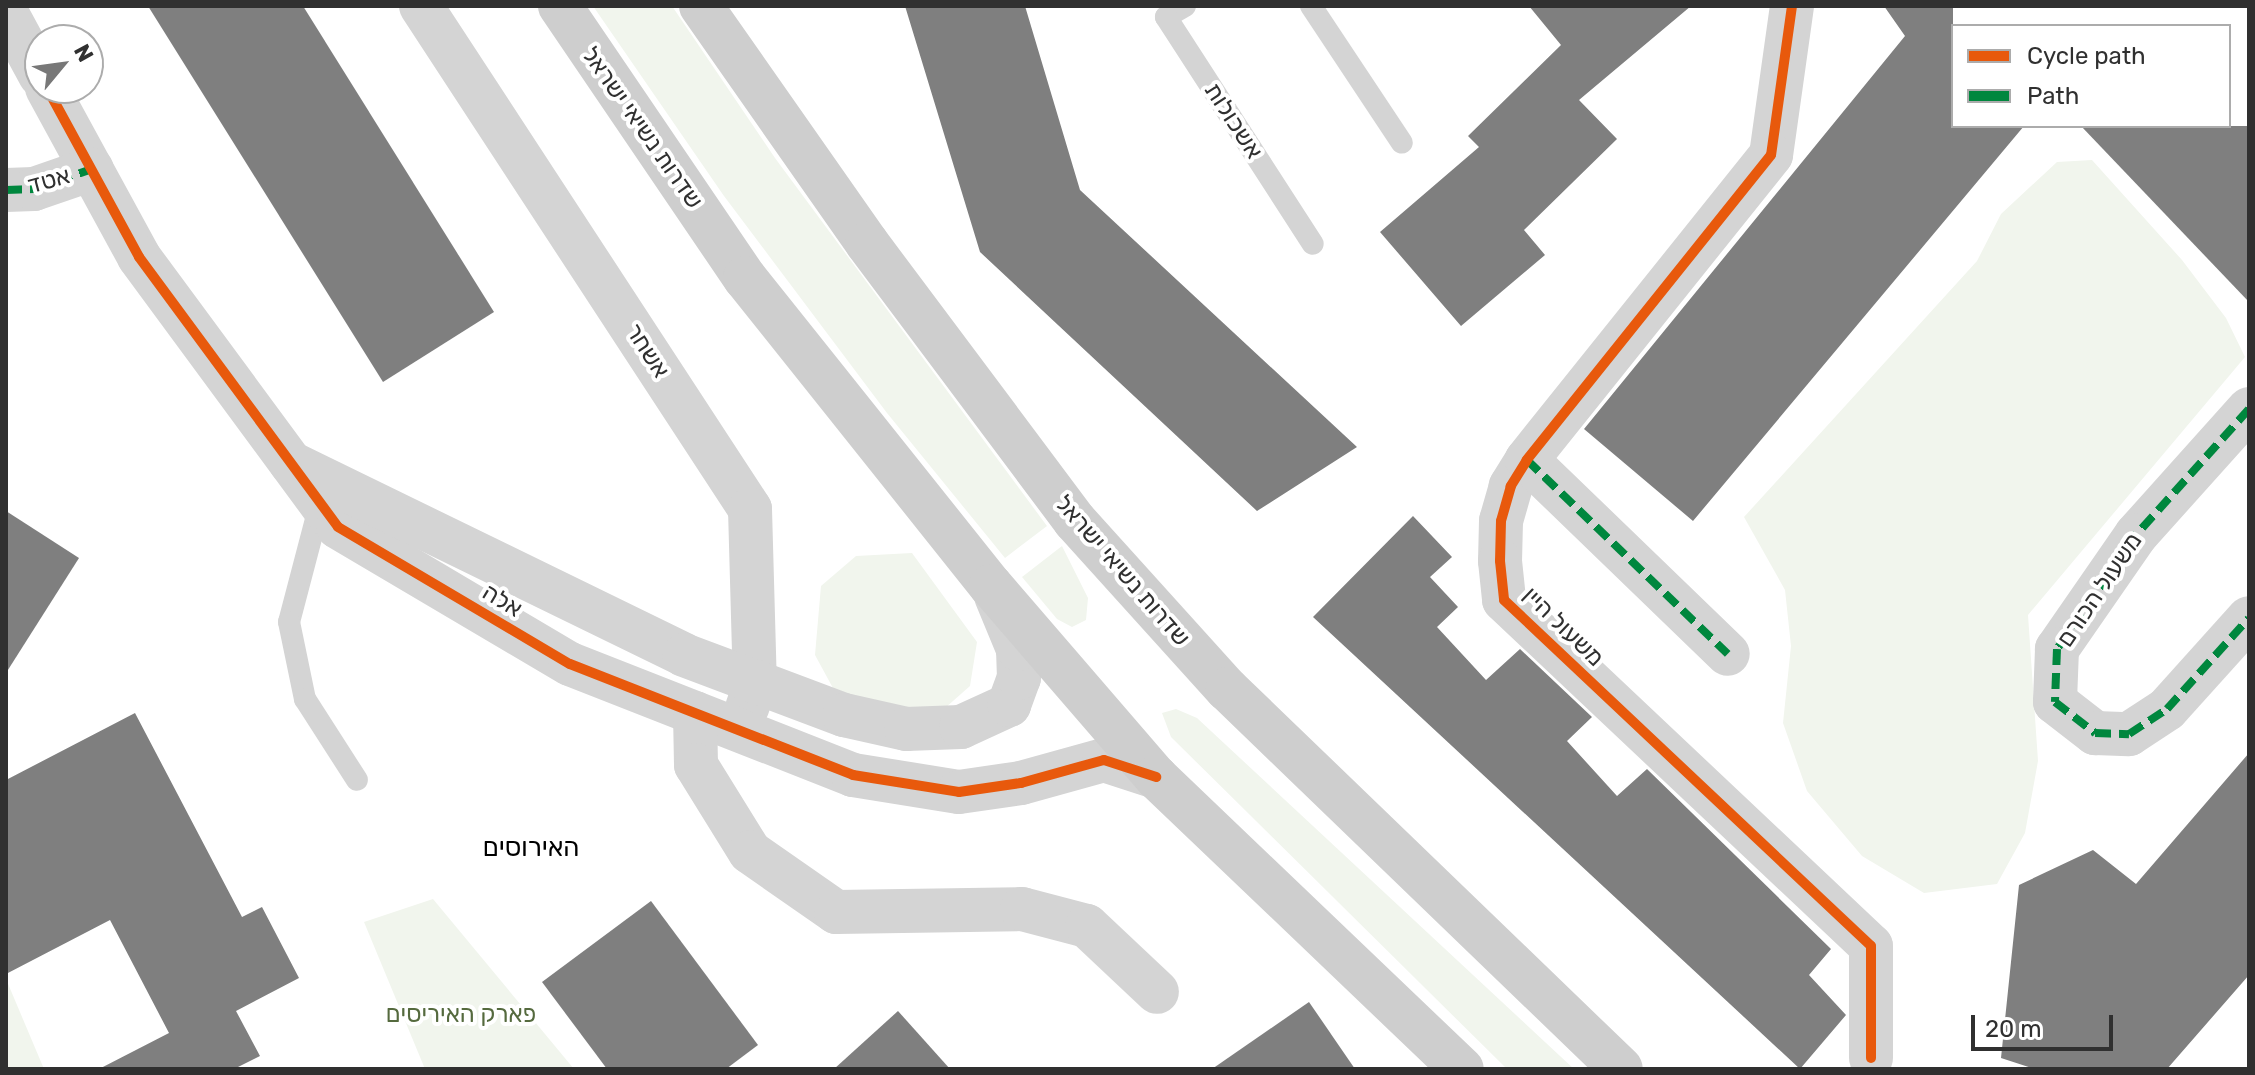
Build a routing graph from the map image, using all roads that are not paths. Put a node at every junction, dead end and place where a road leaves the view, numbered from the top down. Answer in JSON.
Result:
{"nodes":[{"id":1,"x":421,"y":6,"type":"edge"},
{"id":2,"x":560,"y":6,"type":"edge"},
{"id":3,"x":701,"y":6,"type":"edge"},
{"id":4,"x":1185,"y":6,"type":"edge"},
{"id":5,"x":1311,"y":6,"type":"edge"},
{"id":6,"x":1792,"y":6,"type":"edge"},
{"id":7,"x":6,"y":12,"type":"edge"},
{"id":8,"x":24,"y":45,"type":"edge"},
{"id":9,"x":56,"y":104,"type":"edge"},
{"id":10,"x":1402,"y":143,"type":"dead end"},
{"id":11,"x":92,"y":169,"type":"junction"},
{"id":12,"x":6,"y":190,"type":"edge"},
{"id":13,"x":1313,"y":244,"type":"dead end"},
{"id":14,"x":2249,"y":409,"type":"edge"},
{"id":15,"x":1527,"y":460,"type":"junction"},
{"id":16,"x":285,"y":461,"type":"junction"},
{"id":17,"x":320,"y":504,"type":"junction"},
{"id":18,"x":991,"y":586,"type":"junction"},
{"id":19,"x":2249,"y":618,"type":"edge"},
{"id":20,"x":1728,"y":654,"type":"dead end"},
{"id":21,"x":755,"y":685,"type":"junction"},
{"id":22,"x":695,"y":713,"type":"junction"},
{"id":23,"x":739,"y":730,"type":"junction"},
{"id":24,"x":1156,"y":777,"type":"junction"},
{"id":25,"x":357,"y":780,"type":"dead end"},
{"id":26,"x":1157,"y":992,"type":"dead end"},
{"id":27,"x":1871,"y":1058,"type":"dead end"},
{"id":28,"x":1462,"y":1069,"type":"edge"},
{"id":29,"x":1621,"y":1069,"type":"edge"}],
"edges":[{"from":1,"to":21,"type":"street","name":"אשחר"},
{"from":2,"to":18,"type":"main road","name":"שדרות נשיאי ישראל"},
{"from":3,"to":29,"type":"main road","name":"שדרות נשיאי ישראל"},
{"from":4,"to":13,"type":"lane","name":"אשכולות"},
{"from":5,"to":10,"type":"lane"},
{"from":6,"to":15,"type":"street","name":"משעול היין"},
{"from":7,"to":8,"type":"street"},
{"from":9,"to":11,"type":"street","name":"אלה"},
{"from":11,"to":12,"type":"street","name":"אטד"},
{"from":11,"to":16,"type":"street","name":"אלה"},
{"from":14,"to":19,"type":"street","name":"משעול הכורם"},
{"from":15,"to":20,"type":"street"},
{"from":15,"to":27,"type":"street","name":"משעול היין"},
{"from":16,"to":17,"type":"street","name":"אלה"},
{"from":16,"to":21,"type":"street","name":"אלה"},
{"from":17,"to":22,"type":"street","name":"אלה"},
{"from":17,"to":25,"type":"lane"},
{"from":18,"to":21,"type":"street","name":"אלה"},
{"from":18,"to":24,"type":"main road","name":"שדרות נשיאי ישראל"},
{"from":21,"to":23,"type":"street","name":"אשחר"},
{"from":22,"to":23,"type":"street","name":"אלה"},
{"from":22,"to":26,"type":"street"},
{"from":23,"to":24,"type":"street","name":"אלה"},
{"from":24,"to":28,"type":"main road","name":"שדרות נשיאי ישראל"}]}
